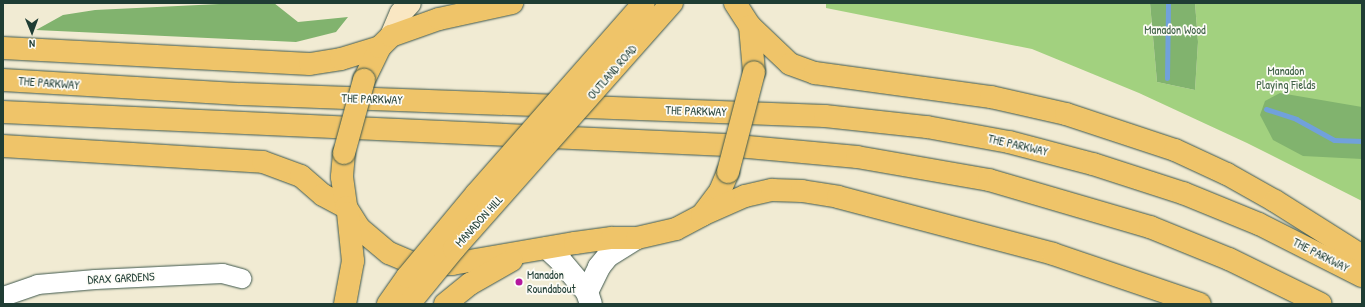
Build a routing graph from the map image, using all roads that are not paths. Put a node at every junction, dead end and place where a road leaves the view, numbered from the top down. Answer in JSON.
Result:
{"nodes":[{"id":1,"x":410,"y":3,"type":"edge"},
{"id":2,"x":512,"y":3,"type":"edge"},
{"id":3,"x":644,"y":3,"type":"edge"},
{"id":4,"x":672,"y":3,"type":"edge"},
{"id":5,"x":735,"y":3,"type":"edge"},
{"id":6,"x":750,"y":26,"type":"junction"},
{"id":7,"x":385,"y":41,"type":"junction"},
{"id":8,"x":3,"y":48,"type":"edge"},
{"id":9,"x":3,"y":80,"type":"edge"},
{"id":10,"x":3,"y":112,"type":"edge"},
{"id":11,"x":526,"y":138,"type":"joint"},
{"id":12,"x":552,"y":141,"type":"joint"},
{"id":13,"x":6,"y":147,"type":"edge"},
{"id":14,"x":346,"y":208,"type":"junction"},
{"id":15,"x":702,"y":215,"type":"junction"},
{"id":16,"x":637,"y":238,"type":"junction"},
{"id":17,"x":539,"y":249,"type":"junction"},
{"id":18,"x":1362,"y":256,"type":"edge"},
{"id":19,"x":1362,"y":276,"type":"edge"},
{"id":20,"x":241,"y":278,"type":"dead end"},
{"id":21,"x":3,"y":296,"type":"edge"},
{"id":22,"x":589,"y":298,"type":"edge"},
{"id":23,"x":345,"y":304,"type":"edge"},
{"id":24,"x":388,"y":304,"type":"edge"},
{"id":25,"x":409,"y":304,"type":"edge"},
{"id":26,"x":445,"y":304,"type":"edge"},
{"id":27,"x":1200,"y":304,"type":"edge"},
{"id":28,"x":1321,"y":304,"type":"edge"}],
"edges":[{"from":1,"to":7,"type":"main road"},
{"from":2,"to":7,"type":"main road"},
{"from":3,"to":11,"type":"main road","name":"OUTLAND ROAD","bridge":true},
{"from":4,"to":12,"type":"main road","name":"OUTLAND ROAD","bridge":true},
{"from":5,"to":6,"type":"main road"},
{"from":6,"to":15,"type":"main road","bridge":true},
{"from":6,"to":18,"type":"main road"},
{"from":7,"to":8,"type":"main road"},
{"from":7,"to":14,"type":"main road","bridge":true},
{"from":9,"to":19,"type":"main road","name":"THE PARKWAY"},
{"from":10,"to":28,"type":"main road"},
{"from":11,"to":24,"type":"main road","name":"MANADON HILL","bridge":true},
{"from":12,"to":25,"type":"main road","name":"MANADON HILL","bridge":true},
{"from":13,"to":14,"type":"main road"},
{"from":14,"to":17,"type":"main road"},
{"from":14,"to":23,"type":"main road"},
{"from":15,"to":16,"type":"main road"},
{"from":15,"to":27,"type":"main road"},
{"from":16,"to":17,"type":"main road"},
{"from":16,"to":22,"type":"street"},
{"from":17,"to":22,"type":"street"},
{"from":17,"to":26,"type":"main road"},
{"from":20,"to":21,"type":"street","name":"DRAX GARDENS"}]}
